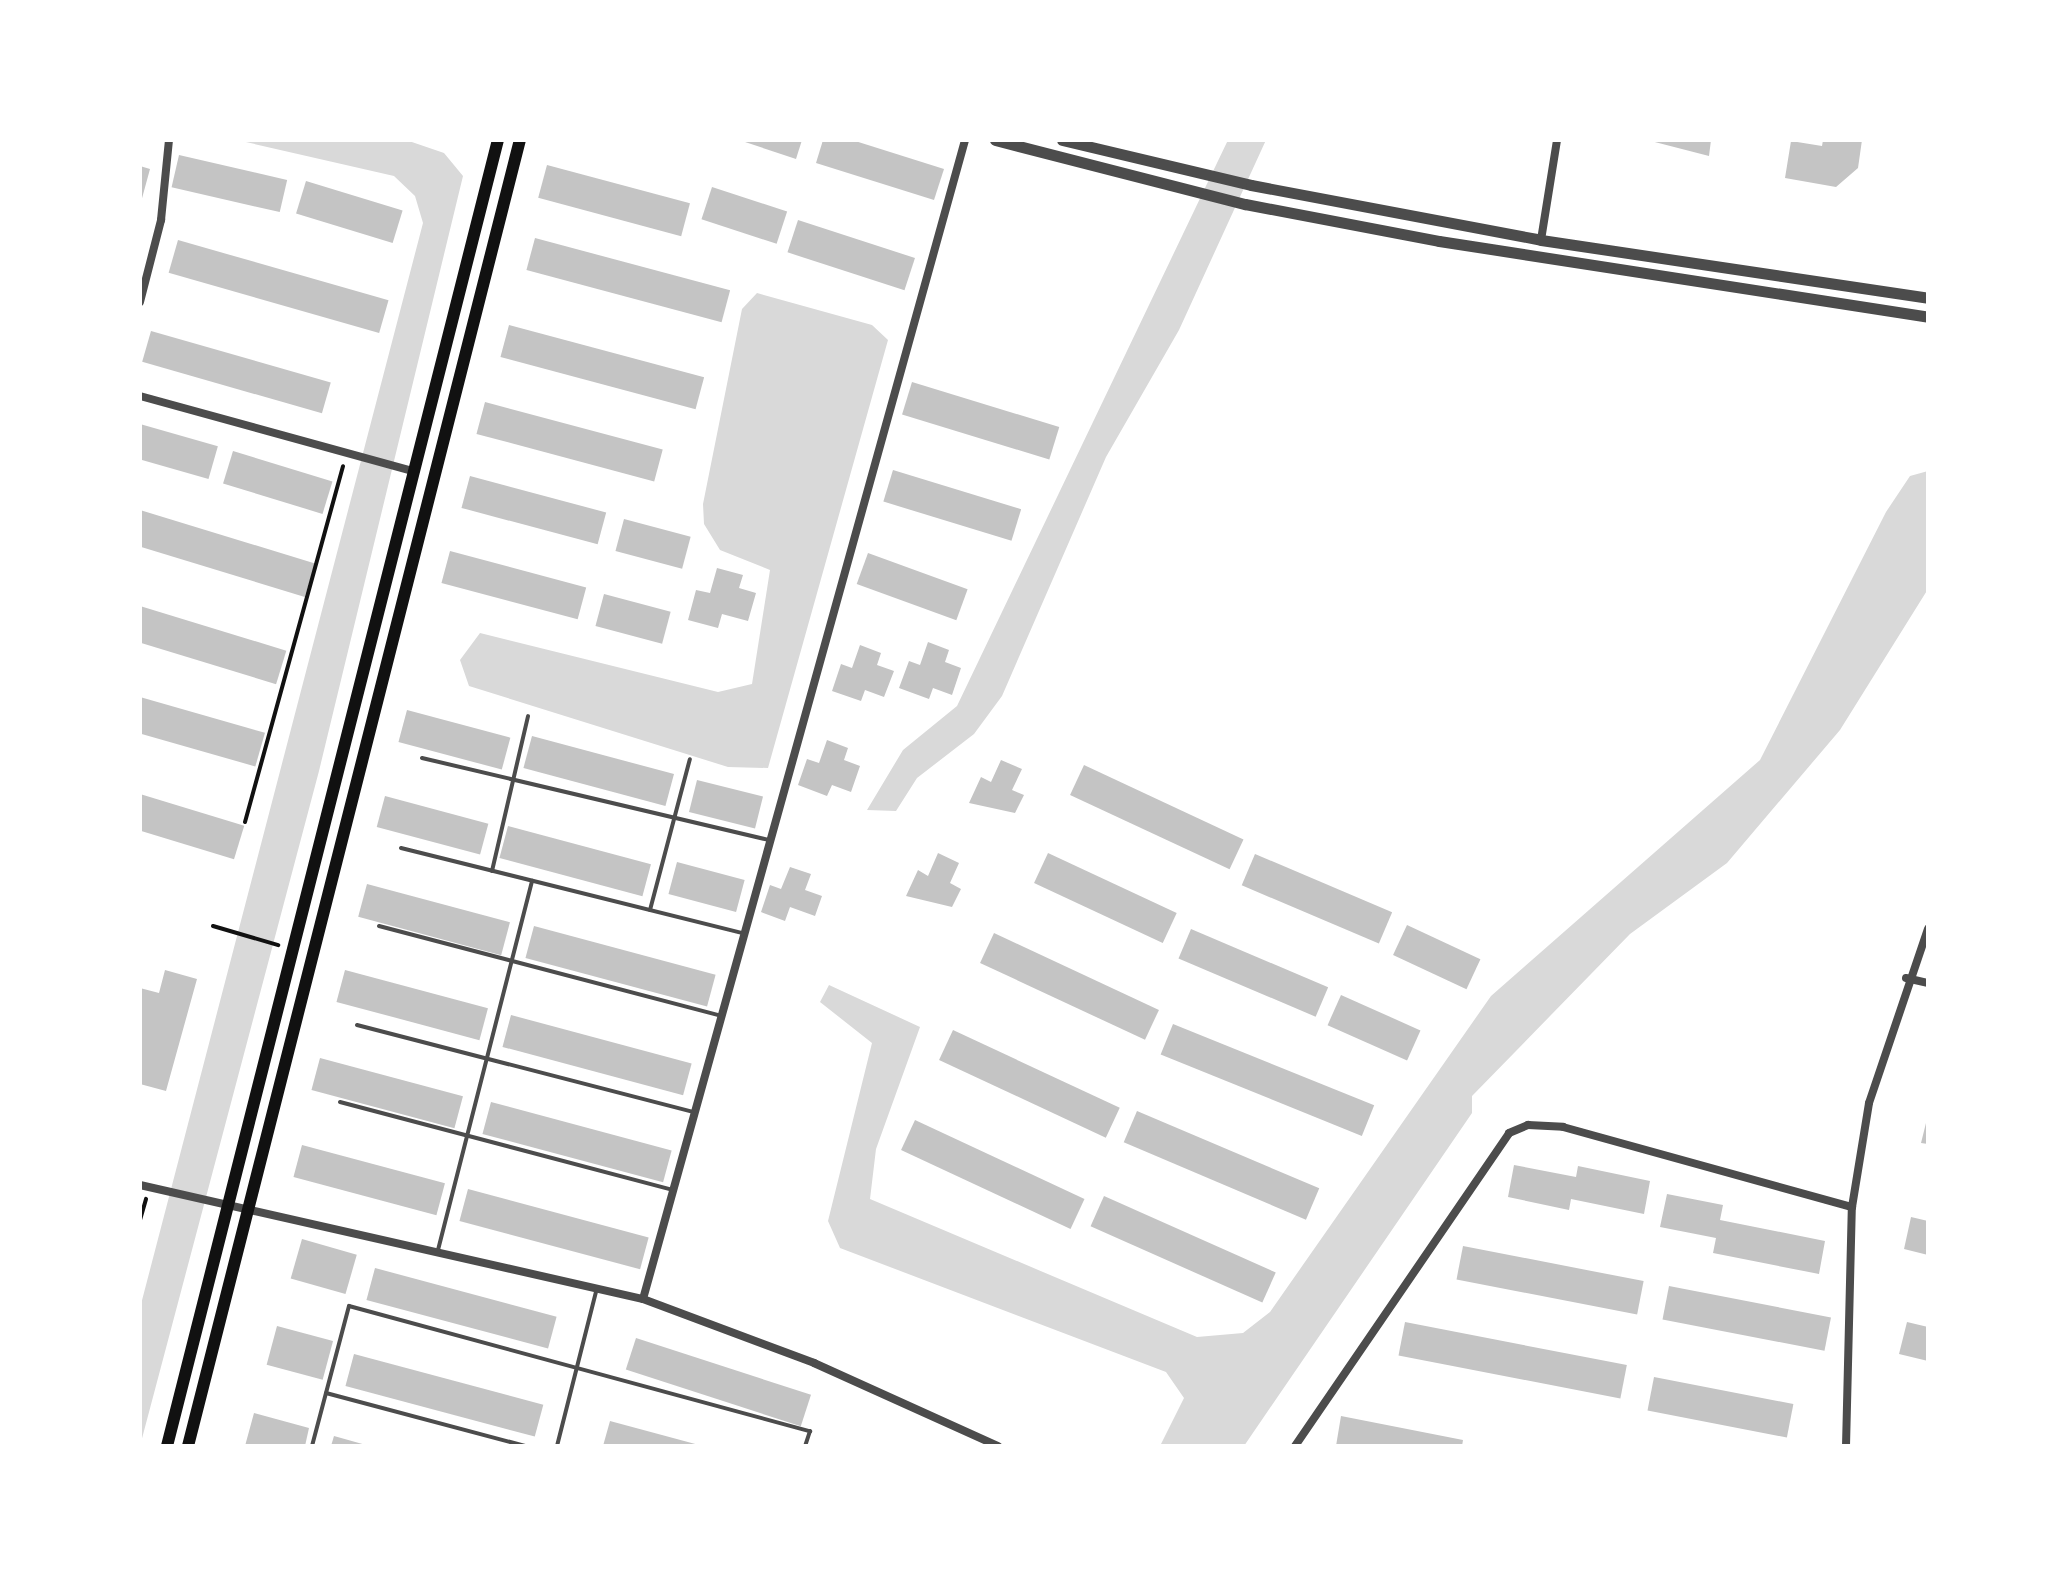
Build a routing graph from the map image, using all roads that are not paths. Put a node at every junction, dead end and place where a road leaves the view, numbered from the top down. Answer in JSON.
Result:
{"nodes":[{"id":1,"x":169,"y":140,"type":"edge"},
{"id":2,"x":498,"y":140,"type":"edge"},
{"id":3,"x":520,"y":140,"type":"edge"},
{"id":4,"x":965,"y":140,"type":"edge"},
{"id":5,"x":995,"y":140,"type":"edge"},
{"id":6,"x":1062,"y":140,"type":"edge"},
{"id":7,"x":1557,"y":140,"type":"edge"},
{"id":8,"x":1541,"y":240,"type":"junction"},
{"id":9,"x":1928,"y":298,"type":"edge"},
{"id":10,"x":140,"y":302,"type":"edge"},
{"id":11,"x":1928,"y":317,"type":"edge"},
{"id":12,"x":140,"y":396,"type":"edge"},
{"id":13,"x":418,"y":473,"type":"junction"},
{"id":14,"x":528,"y":716,"type":"dead end"},
{"id":15,"x":422,"y":758,"type":"dead end"},
{"id":16,"x":690,"y":759,"type":"dead end"},
{"id":17,"x":514,"y":779,"type":"junction"},
{"id":18,"x":674,"y":818,"type":"junction"},
{"id":19,"x":769,"y":840,"type":"junction"},
{"id":20,"x":401,"y":848,"type":"dead end"},
{"id":21,"x":492,"y":871,"type":"junction"},
{"id":22,"x":532,"y":881,"type":"junction"},
{"id":23,"x":650,"y":910,"type":"junction"},
{"id":24,"x":379,"y":926,"type":"dead end"},
{"id":25,"x":1928,"y":929,"type":"edge"},
{"id":26,"x":742,"y":933,"type":"junction"},
{"id":27,"x":511,"y":961,"type":"junction"},
{"id":28,"x":1906,"y":978,"type":"junction"},
{"id":29,"x":1928,"y":983,"type":"edge"},
{"id":30,"x":719,"y":1015,"type":"junction"},
{"id":31,"x":357,"y":1025,"type":"dead end"},
{"id":32,"x":486,"y":1058,"type":"junction"},
{"id":33,"x":340,"y":1102,"type":"dead end"},
{"id":34,"x":694,"y":1112,"type":"junction"},
{"id":35,"x":466,"y":1135,"type":"junction"},
{"id":36,"x":149,"y":1188,"type":"edge"},
{"id":37,"x":670,"y":1189,"type":"junction"},
{"id":38,"x":226,"y":1207,"type":"junction"},
{"id":39,"x":1852,"y":1207,"type":"junction"},
{"id":40,"x":248,"y":1210,"type":"junction"},
{"id":41,"x":438,"y":1250,"type":"junction"},
{"id":42,"x":596,"y":1292,"type":"junction"},
{"id":43,"x":643,"y":1299,"type":"junction"},
{"id":44,"x":579,"y":1366,"type":"junction"},
{"id":45,"x":326,"y":1393,"type":"junction"},
{"id":46,"x":167,"y":1446,"type":"edge"},
{"id":47,"x":188,"y":1446,"type":"edge"},
{"id":48,"x":312,"y":1446,"type":"edge"},
{"id":49,"x":525,"y":1446,"type":"edge"},
{"id":50,"x":557,"y":1446,"type":"edge"},
{"id":51,"x":805,"y":1446,"type":"edge"},
{"id":52,"x":998,"y":1446,"type":"edge"},
{"id":53,"x":1295,"y":1446,"type":"edge"},
{"id":54,"x":1846,"y":1446,"type":"edge"}],
"edges":[{"from":1,"to":10,"type":"street"},
{"from":2,"to":13,"type":"main road"},
{"from":3,"to":40,"type":"main road"},
{"from":4,"to":19,"type":"street"},
{"from":5,"to":11,"type":"street"},
{"from":6,"to":8,"type":"street"},
{"from":7,"to":8,"type":"street"},
{"from":8,"to":9,"type":"street"},
{"from":12,"to":13,"type":"street"},
{"from":13,"to":38,"type":"main road"},
{"from":14,"to":17,"type":"lane"},
{"from":15,"to":17,"type":"lane"},
{"from":16,"to":18,"type":"lane"},
{"from":17,"to":18,"type":"lane"},
{"from":17,"to":21,"type":"lane"},
{"from":18,"to":19,"type":"lane"},
{"from":18,"to":23,"type":"lane"},
{"from":19,"to":26,"type":"street"},
{"from":20,"to":21,"type":"lane"},
{"from":21,"to":22,"type":"lane"},
{"from":22,"to":23,"type":"lane"},
{"from":22,"to":27,"type":"lane"},
{"from":23,"to":26,"type":"lane"},
{"from":24,"to":27,"type":"lane"},
{"from":25,"to":28,"type":"street"},
{"from":26,"to":30,"type":"street"},
{"from":27,"to":30,"type":"lane"},
{"from":27,"to":32,"type":"lane"},
{"from":28,"to":29,"type":"street"},
{"from":28,"to":39,"type":"street"},
{"from":30,"to":34,"type":"street"},
{"from":31,"to":32,"type":"lane"},
{"from":32,"to":34,"type":"lane"},
{"from":32,"to":35,"type":"lane"},
{"from":33,"to":35,"type":"lane"},
{"from":34,"to":37,"type":"street"},
{"from":35,"to":37,"type":"lane"},
{"from":35,"to":41,"type":"lane"},
{"from":36,"to":38,"type":"street"},
{"from":37,"to":43,"type":"street"},
{"from":38,"to":40,"type":"street"},
{"from":38,"to":46,"type":"main road"},
{"from":39,"to":53,"type":"street"},
{"from":39,"to":54,"type":"street"},
{"from":40,"to":41,"type":"street"},
{"from":40,"to":47,"type":"main road"},
{"from":41,"to":42,"type":"street"},
{"from":42,"to":43,"type":"street"},
{"from":42,"to":44,"type":"lane"},
{"from":43,"to":52,"type":"street"},
{"from":44,"to":45,"type":"lane"},
{"from":44,"to":50,"type":"lane"},
{"from":44,"to":51,"type":"lane"},
{"from":45,"to":48,"type":"lane"},
{"from":45,"to":49,"type":"lane"}]}
